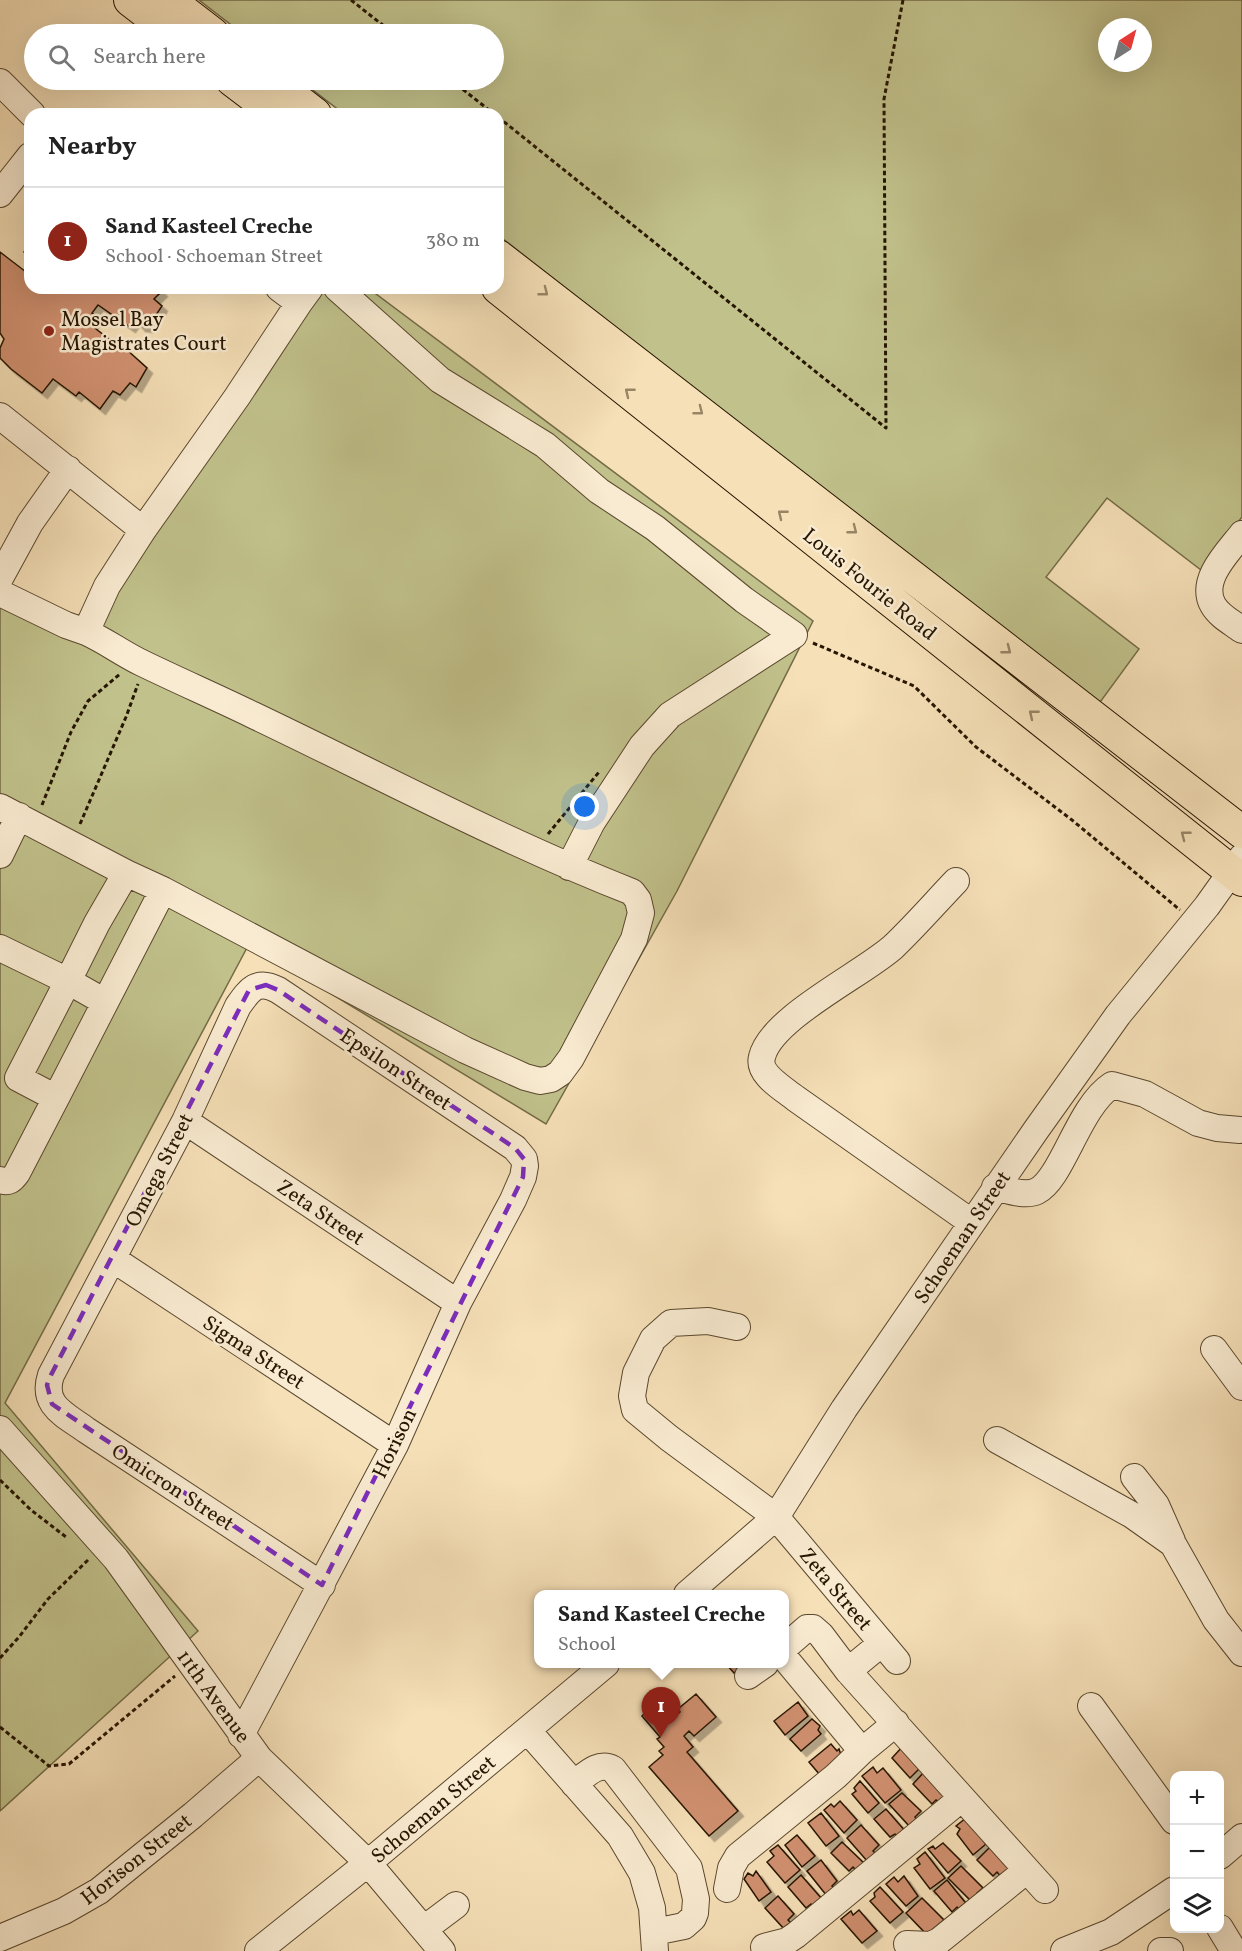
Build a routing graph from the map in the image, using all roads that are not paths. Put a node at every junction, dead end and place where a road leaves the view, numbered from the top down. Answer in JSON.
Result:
{"nodes":[{"id":1,"x":130,"y":0,"type":"edge"},
{"id":2,"x":169,"y":0,"type":"edge"},
{"id":3,"x":161,"y":24,"type":"edge"},
{"id":4,"x":200,"y":24,"type":"edge"},
{"id":5,"x":0,"y":82,"type":"edge"},
{"id":6,"x":245,"y":90,"type":"edge"},
{"id":7,"x":284,"y":90,"type":"edge"},
{"id":8,"x":26,"y":108,"type":"edge"},
{"id":9,"x":269,"y":108,"type":"edge"},
{"id":10,"x":307,"y":108,"type":"edge"},
{"id":11,"x":24,"y":164,"type":"edge"},
{"id":12,"x":0,"y":194,"type":"edge"},
{"id":13,"x":504,"y":261,"type":"edge"},
{"id":14,"x":504,"y":293,"type":"edge"},
{"id":15,"x":295,"y":294,"type":"edge"},
{"id":16,"x":345,"y":294,"type":"edge"},
{"id":17,"x":0,"y":417,"type":"edge"},
{"id":18,"x":68,"y":469,"type":"junction"},
{"id":19,"x":143,"y":530,"type":"junction"},
{"id":20,"x":1242,"y":534,"type":"edge"},
{"id":21,"x":0,"y":578,"type":"edge"},
{"id":22,"x":0,"y":593,"type":"edge"},
{"id":23,"x":1242,"y":630,"type":"edge"},
{"id":24,"x":86,"y":632,"type":"junction"},
{"id":25,"x":17,"y":815,"type":"edge"},
{"id":26,"x":1242,"y":832,"type":"edge"},
{"id":27,"x":0,"y":855,"type":"edge"},
{"id":28,"x":569,"y":867,"type":"junction"},
{"id":29,"x":1238,"y":869,"type":"edge"},
{"id":30,"x":126,"y":873,"type":"junction"},
{"id":31,"x":956,"y":881,"type":"dead end"},
{"id":32,"x":163,"y":890,"type":"junction"},
{"id":33,"x":0,"y":948,"type":"edge"},
{"id":34,"x":68,"y":981,"type":"junction"},
{"id":35,"x":278,"y":990,"type":"joint"},
{"id":36,"x":105,"y":1002,"type":"junction"},
{"id":37,"x":9,"y":1074,"type":"edge"},
{"id":38,"x":56,"y":1098,"type":"junction"},
{"id":39,"x":185,"y":1121,"type":"junction"},
{"id":40,"x":1240,"y":1130,"type":"dead end"},
{"id":41,"x":515,"y":1148,"type":"joint"},
{"id":42,"x":0,"y":1180,"type":"edge"},
{"id":43,"x":995,"y":1187,"type":"junction"},
{"id":44,"x":971,"y":1222,"type":"junction"},
{"id":45,"x":113,"y":1259,"type":"junction"},
{"id":46,"x":458,"y":1303,"type":"junction"},
{"id":47,"x":737,"y":1327,"type":"dead end"},
{"id":48,"x":1214,"y":1349,"type":"dead end"},
{"id":49,"x":51,"y":1375,"type":"joint"},
{"id":50,"x":1242,"y":1387,"type":"edge"},
{"id":51,"x":0,"y":1429,"type":"edge"},
{"id":52,"x":997,"y":1440,"type":"dead end"},
{"id":53,"x":395,"y":1445,"type":"junction"},
{"id":54,"x":1134,"y":1477,"type":"dead end"},
{"id":55,"x":776,"y":1516,"type":"junction"},
{"id":56,"x":1173,"y":1544,"type":"junction"},
{"id":57,"x":322,"y":1585,"type":"junction"},
{"id":58,"x":692,"y":1590,"type":"edge"},
{"id":59,"x":789,"y":1644,"type":"edge"},
{"id":60,"x":1242,"y":1653,"type":"edge"},
{"id":61,"x":789,"y":1663,"type":"edge"},
{"id":62,"x":601,"y":1668,"type":"edge"},
{"id":63,"x":849,"y":1671,"type":"junction"},
{"id":64,"x":1091,"y":1706,"type":"dead end"},
{"id":65,"x":896,"y":1724,"type":"junction"},
{"id":66,"x":528,"y":1731,"type":"junction"},
{"id":67,"x":241,"y":1735,"type":"junction"},
{"id":68,"x":862,"y":1751,"type":"junction"},
{"id":69,"x":259,"y":1758,"type":"junction"},
{"id":70,"x":574,"y":1784,"type":"junction"},
{"id":71,"x":962,"y":1798,"type":"junction"},
{"id":72,"x":1170,"y":1815,"type":"edge"},
{"id":73,"x":1242,"y":1837,"type":"edge"},
{"id":74,"x":1224,"y":1853,"type":"edge"},
{"id":75,"x":368,"y":1863,"type":"junction"},
{"id":76,"x":1027,"y":1870,"type":"junction"},
{"id":77,"x":727,"y":1889,"type":"dead end"},
{"id":78,"x":1045,"y":1890,"type":"dead end"},
{"id":79,"x":1170,"y":1894,"type":"edge"},
{"id":80,"x":456,"y":1905,"type":"dead end"},
{"id":81,"x":424,"y":1929,"type":"junction"},
{"id":82,"x":1223,"y":1933,"type":"edge"},
{"id":83,"x":0,"y":1938,"type":"edge"},
{"id":84,"x":654,"y":1941,"type":"edge"},
{"id":85,"x":1117,"y":1941,"type":"edge"},
{"id":86,"x":907,"y":1944,"type":"dead end"},
{"id":87,"x":764,"y":1947,"type":"dead end"},
{"id":88,"x":258,"y":1951,"type":"edge"},
{"id":89,"x":442,"y":1951,"type":"edge"},
{"id":90,"x":1064,"y":1951,"type":"edge"},
{"id":91,"x":1161,"y":1951,"type":"edge"},
{"id":92,"x":1170,"y":1951,"type":"edge"},
{"id":93,"x":1234,"y":1951,"type":"edge"}],
"edges":[{"from":1,"to":3,"type":"main road"},
{"from":2,"to":4,"type":"main road"},
{"from":5,"to":8,"type":"street"},
{"from":6,"to":9,"type":"main road"},
{"from":7,"to":10,"type":"main road"},
{"from":11,"to":12,"type":"street"},
{"from":13,"to":26,"type":"main road","name":"Louis Fourie Road","one_way":true},
{"from":29,"to":14,"type":"main road","name":"Louis Fourie Road","one_way":true},
{"from":15,"to":19,"type":"street"},
{"from":16,"to":28,"type":"street"},
{"from":17,"to":18,"type":"street"},
{"from":18,"to":19,"type":"street"},
{"from":18,"to":21,"type":"street"},
{"from":19,"to":24,"type":"street"},
{"from":20,"to":23,"type":"street"},
{"from":22,"to":24,"type":"street"},
{"from":24,"to":28,"type":"street"},
{"from":25,"to":27,"type":"street"},
{"from":25,"to":30,"type":"street"},
{"from":28,"to":32,"type":"street"},
{"from":29,"to":43,"type":"street","name":"Schoeman Street"},
{"from":30,"to":32,"type":"street"},
{"from":30,"to":34,"type":"street"},
{"from":31,"to":44,"type":"street"},
{"from":32,"to":36,"type":"street"},
{"from":33,"to":34,"type":"street"},
{"from":34,"to":36,"type":"street"},
{"from":34,"to":37,"type":"street"},
{"from":35,"to":39,"type":"street","name":"Omega Street"},
{"from":35,"to":41,"type":"street","name":"Epsilon Street"},
{"from":36,"to":38,"type":"street"},
{"from":37,"to":38,"type":"street"},
{"from":38,"to":42,"type":"street"},
{"from":39,"to":45,"type":"street","name":"Omega Street"},
{"from":39,"to":46,"type":"street","name":"Zeta Street"},
{"from":40,"to":43,"type":"street"},
{"from":41,"to":46,"type":"street","name":"Horison"},
{"from":43,"to":44,"type":"street","name":"Schoeman Street"},
{"from":44,"to":55,"type":"street","name":"Schoeman Street"},
{"from":45,"to":49,"type":"street","name":"Omega Street"},
{"from":45,"to":53,"type":"street","name":"Sigma Street"},
{"from":46,"to":53,"type":"street","name":"Horison"},
{"from":47,"to":55,"type":"street","name":"Zeta Street"},
{"from":48,"to":50,"type":"street"},
{"from":49,"to":57,"type":"street","name":"Omicron Street"},
{"from":51,"to":67,"type":"street","name":"11th Avenue"},
{"from":52,"to":56,"type":"street"},
{"from":53,"to":57,"type":"street","name":"Horison"},
{"from":54,"to":56,"type":"street"},
{"from":55,"to":58,"type":"street","name":"Schoeman Street"},
{"from":55,"to":63,"type":"street","name":"Zeta Street"},
{"from":56,"to":60,"type":"street"},
{"from":57,"to":67,"type":"street","name":"Horison"},
{"from":59,"to":63,"type":"street"},
{"from":61,"to":68,"type":"street"},
{"from":62,"to":66,"type":"street","name":"Schoeman Street"},
{"from":63,"to":65,"type":"street"},
{"from":64,"to":72,"type":"street"},
{"from":65,"to":68,"type":"street"},
{"from":65,"to":71,"type":"street"},
{"from":66,"to":70,"type":"street"},
{"from":66,"to":75,"type":"street","name":"Schoeman Street"},
{"from":67,"to":69,"type":"street","name":"11th Avenue"},
{"from":68,"to":77,"type":"street"},
{"from":69,"to":75,"type":"street","name":"11th Avenue"},
{"from":69,"to":83,"type":"street","name":"Horison Street"},
{"from":70,"to":84,"type":"street"},
{"from":70,"to":84,"type":"street"},
{"from":71,"to":76,"type":"street"},
{"from":71,"to":87,"type":"street"},
{"from":73,"to":74,"type":"street"},
{"from":75,"to":81,"type":"street","name":"11th Avenue"},
{"from":75,"to":88,"type":"street","name":"Schoeman Street"},
{"from":76,"to":78,"type":"street"},
{"from":76,"to":86,"type":"street"},
{"from":79,"to":85,"type":"street"},
{"from":80,"to":81,"type":"street"},
{"from":81,"to":89,"type":"street","name":"11th Avenue"},
{"from":82,"to":93,"type":"street"},
{"from":85,"to":90,"type":"street"},
{"from":91,"to":92,"type":"street"}]}
